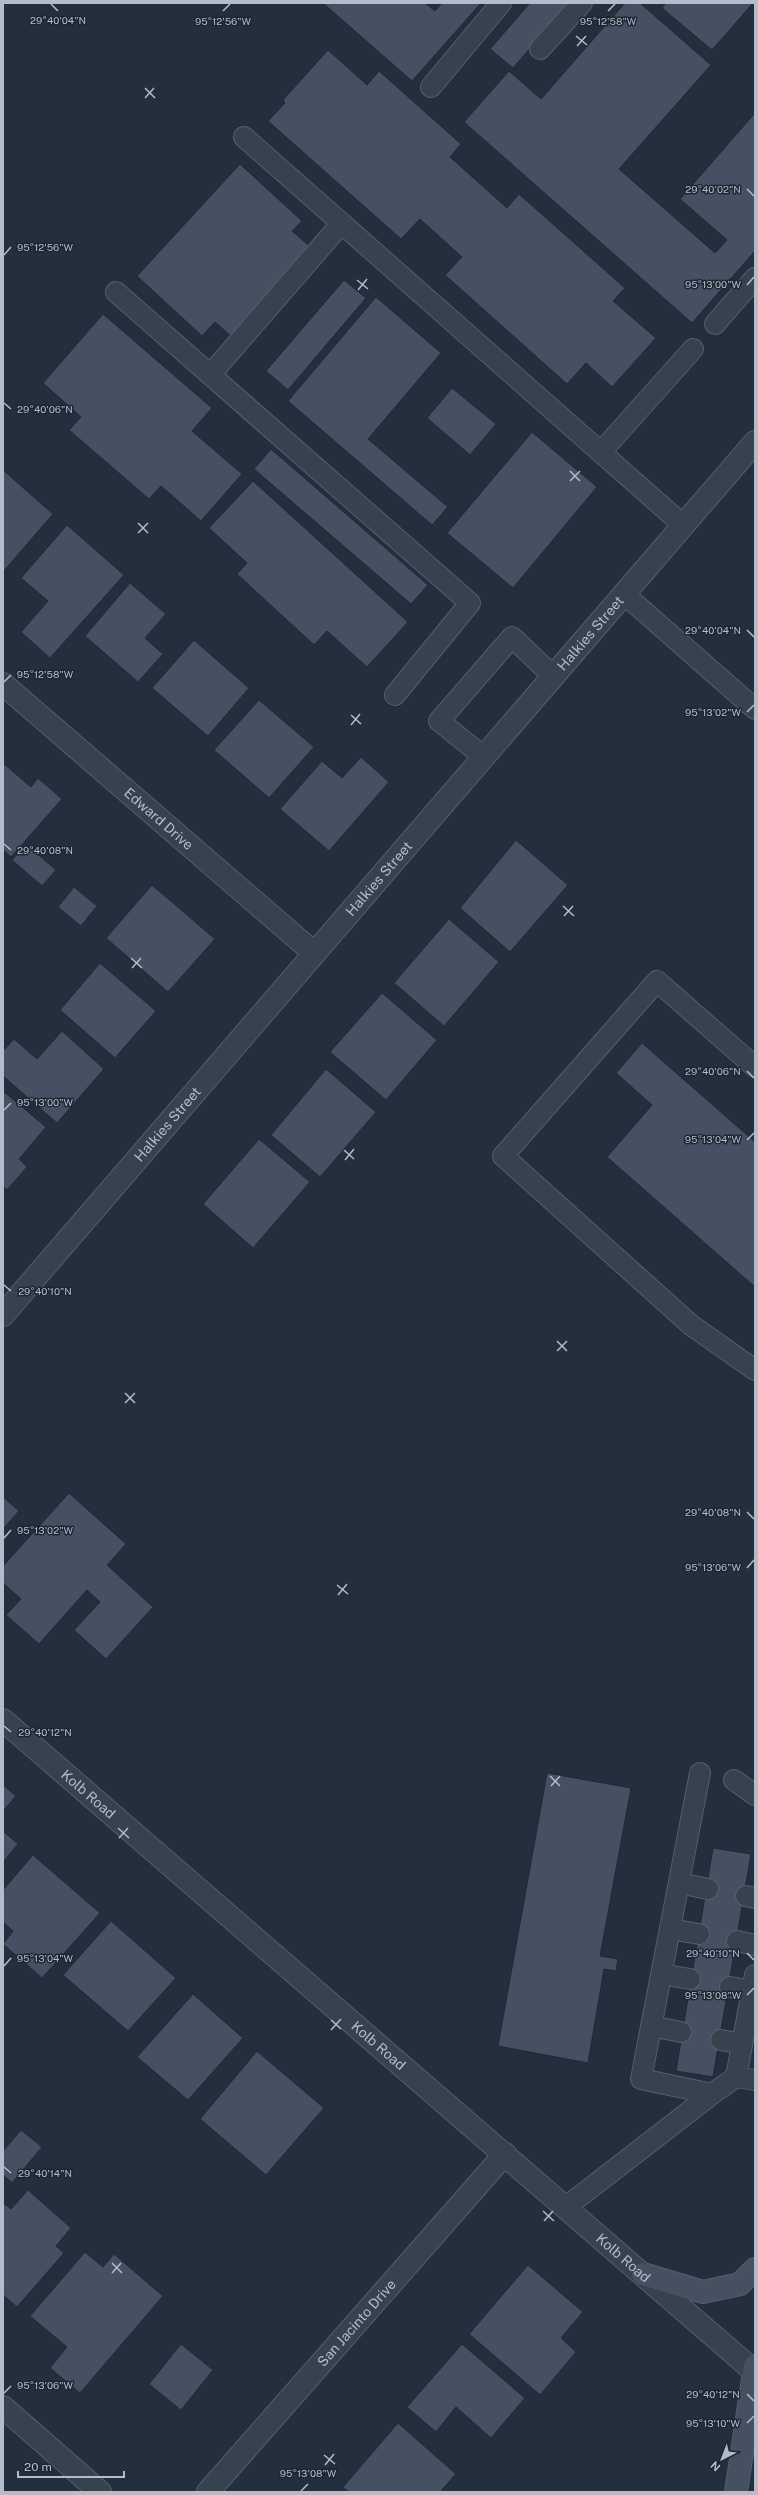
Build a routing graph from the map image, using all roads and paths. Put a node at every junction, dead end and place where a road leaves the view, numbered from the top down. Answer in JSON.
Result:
{"nodes":[{"id":1,"x":501,"y":3,"type":"edge"},
{"id":2,"x":582,"y":3,"type":"edge"},
{"id":3,"x":540,"y":49,"type":"dead end"},
{"id":4,"x":431,"y":87,"type":"dead end"},
{"id":5,"x":244,"y":137,"type":"dead end"},
{"id":6,"x":341,"y":224,"type":"junction"},
{"id":7,"x":755,"y":278,"type":"edge"},
{"id":8,"x":116,"y":292,"type":"dead end"},
{"id":9,"x":715,"y":324,"type":"dead end"},
{"id":10,"x":693,"y":349,"type":"dead end"},
{"id":11,"x":210,"y":375,"type":"junction"},
{"id":12,"x":755,"y":442,"type":"edge"},
{"id":13,"x":601,"y":452,"type":"junction"},
{"id":14,"x":683,"y":525,"type":"junction"},
{"id":15,"x":624,"y":594,"type":"junction"},
{"id":16,"x":553,"y":676,"type":"junction"},
{"id":17,"x":3,"y":684,"type":"edge"},
{"id":18,"x":395,"y":695,"type":"dead end"},
{"id":19,"x":755,"y":709,"type":"edge"},
{"id":20,"x":484,"y":757,"type":"junction"},
{"id":21,"x":314,"y":953,"type":"junction"},
{"id":22,"x":755,"y":1067,"type":"edge"},
{"id":23,"x":3,"y":1315,"type":"edge"},
{"id":24,"x":755,"y":1370,"type":"edge"},
{"id":25,"x":3,"y":1720,"type":"edge"},
{"id":26,"x":700,"y":1773,"type":"dead end"},
{"id":27,"x":734,"y":1780,"type":"dead end"},
{"id":28,"x":755,"y":1795,"type":"edge"},
{"id":29,"x":679,"y":1883,"type":"junction"},
{"id":30,"x":708,"y":1888,"type":"dead end"},
{"id":31,"x":670,"y":1929,"type":"junction"},
{"id":32,"x":699,"y":1934,"type":"dead end"},
{"id":33,"x":662,"y":1974,"type":"junction"},
{"id":34,"x":690,"y":1979,"type":"dead end"},
{"id":35,"x":754,"y":1983,"type":"edge"},
{"id":36,"x":730,"y":1987,"type":"dead end"},
{"id":37,"x":651,"y":2026,"type":"junction"},
{"id":38,"x":681,"y":2032,"type":"dead end"},
{"id":39,"x":721,"y":2040,"type":"dead end"},
{"id":40,"x":742,"y":2044,"type":"junction"},
{"id":41,"x":746,"y":2078,"type":"edge"},
{"id":42,"x":712,"y":2094,"type":"junction"},
{"id":43,"x":505,"y":2154,"type":"junction"},
{"id":44,"x":566,"y":2207,"type":"junction"},
{"id":45,"x":755,"y":2269,"type":"edge"},
{"id":46,"x":643,"y":2274,"type":"junction"},
{"id":47,"x":755,"y":2370,"type":"edge"},
{"id":48,"x":3,"y":2407,"type":"edge"},
{"id":49,"x":100,"y":2492,"type":"edge"},
{"id":50,"x":208,"y":2492,"type":"edge"},
{"id":51,"x":736,"y":2492,"type":"edge"}],
"edges":[{"from":1,"to":4,"type":"lane"},
{"from":2,"to":3,"type":"lane"},
{"from":5,"to":6,"type":"lane"},
{"from":6,"to":11,"type":"lane"},
{"from":6,"to":13,"type":"lane"},
{"from":7,"to":9,"type":"lane"},
{"from":8,"to":11,"type":"lane"},
{"from":10,"to":13,"type":"lane"},
{"from":11,"to":18,"type":"lane"},
{"from":12,"to":14,"type":"street","name":"Halkies Street"},
{"from":13,"to":14,"type":"lane"},
{"from":14,"to":15,"type":"street","name":"Halkies Street"},
{"from":15,"to":16,"type":"street","name":"Halkies Street"},
{"from":15,"to":19,"type":"lane"},
{"from":16,"to":20,"type":"street","name":"Halkies Street"},
{"from":16,"to":20,"type":"lane"},
{"from":17,"to":21,"type":"street","name":"Edward Drive"},
{"from":20,"to":21,"type":"street","name":"Halkies Street"},
{"from":21,"to":23,"type":"street","name":"Halkies Street"},
{"from":22,"to":24,"type":"lane"},
{"from":25,"to":43,"type":"street","name":"Kolb Road"},
{"from":26,"to":29,"type":"lane"},
{"from":27,"to":28,"type":"lane"},
{"from":29,"to":30,"type":"lane"},
{"from":29,"to":31,"type":"lane"},
{"from":31,"to":32,"type":"lane"},
{"from":31,"to":33,"type":"lane"},
{"from":33,"to":34,"type":"lane"},
{"from":33,"to":37,"type":"lane"},
{"from":35,"to":36,"type":"lane"},
{"from":35,"to":40,"type":"lane"},
{"from":37,"to":38,"type":"lane"},
{"from":37,"to":42,"type":"lane"},
{"from":39,"to":40,"type":"lane"},
{"from":40,"to":41,"type":"lane"},
{"from":41,"to":42,"type":"lane"},
{"from":42,"to":44,"type":"lane"},
{"from":43,"to":44,"type":"street","name":"Kolb Road"},
{"from":43,"to":50,"type":"street","name":"San Jacinto Drive"},
{"from":44,"to":46,"type":"street","name":"Kolb Road"},
{"from":45,"to":46,"type":"main road"},
{"from":46,"to":47,"type":"street","name":"Kolb Road"},
{"from":47,"to":51,"type":"main road"},
{"from":48,"to":49,"type":"street"}]}
